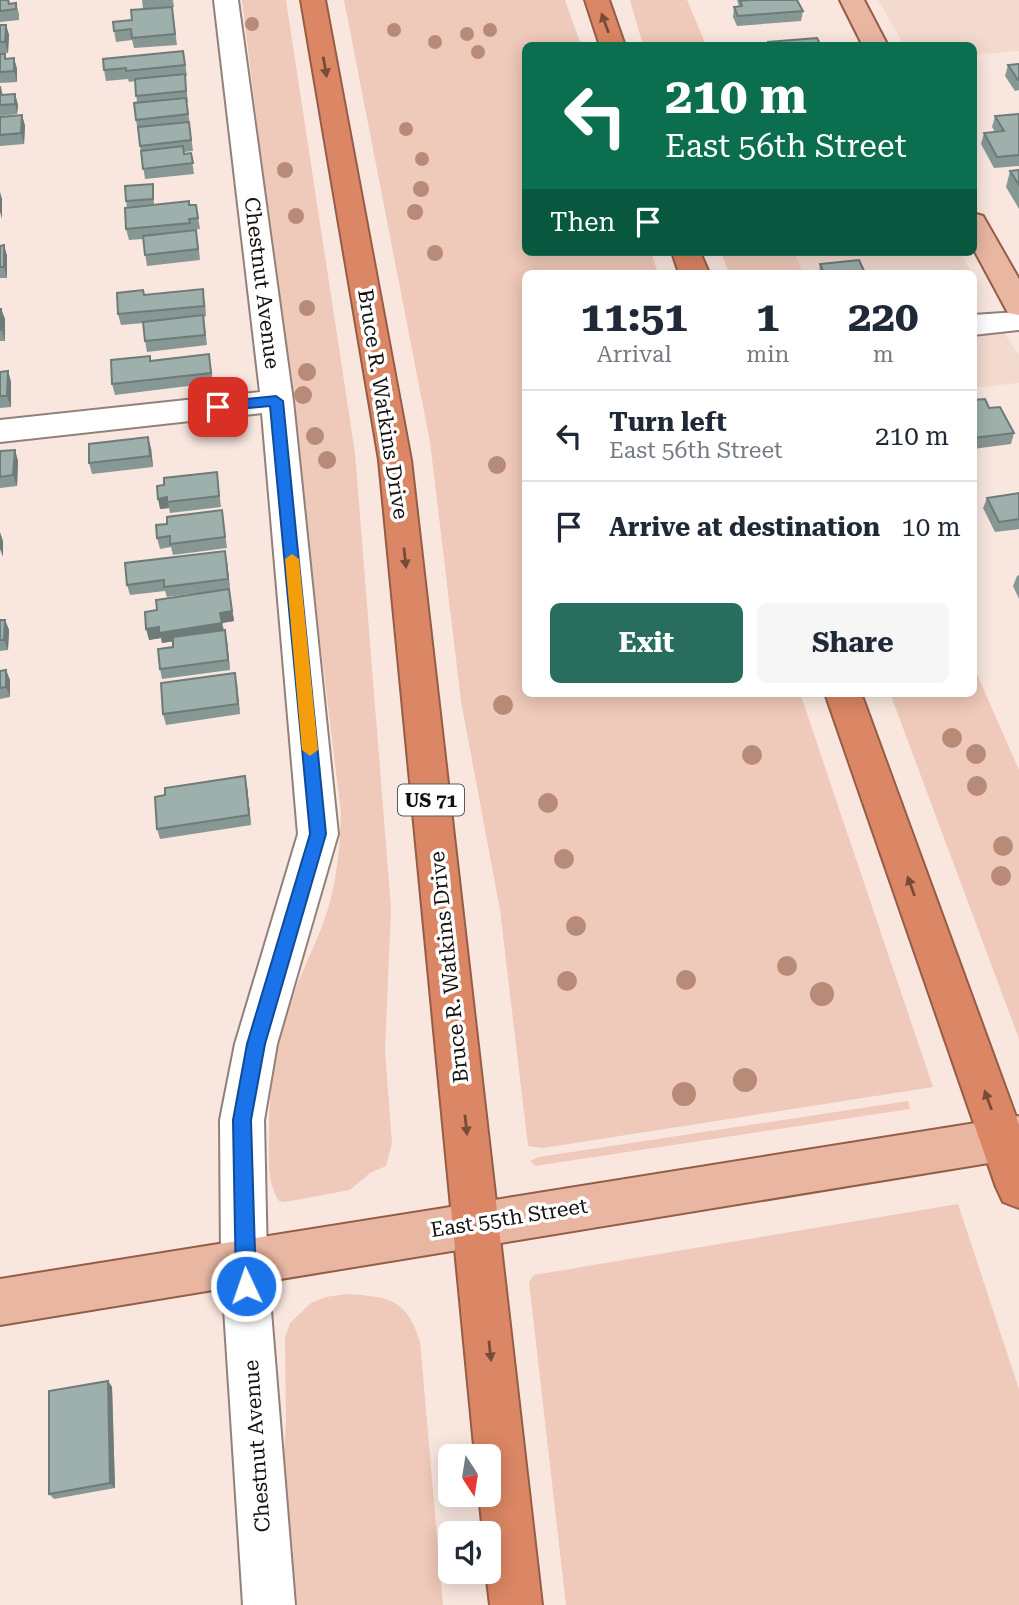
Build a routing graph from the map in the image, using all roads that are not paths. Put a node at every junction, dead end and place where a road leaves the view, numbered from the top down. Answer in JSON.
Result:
{"nodes":[{"id":1,"x":226,"y":0,"type":"edge"},
{"id":2,"x":313,"y":0,"type":"edge"},
{"id":3,"x":597,"y":0,"type":"edge"},
{"id":4,"x":852,"y":0,"type":"edge"},
{"id":5,"x":612,"y":42,"type":"edge"},
{"id":6,"x":874,"y":42,"type":"edge"},
{"id":7,"x":977,"y":229,"type":"edge"},
{"id":8,"x":1019,"y":306,"type":"edge"},
{"id":9,"x":1019,"y":321,"type":"edge"},
{"id":10,"x":977,"y":326,"type":"edge"},
{"id":11,"x":276,"y":401,"type":"junction"},
{"id":12,"x":0,"y":431,"type":"edge"},
{"id":13,"x":845,"y":697,"type":"edge"},
{"id":14,"x":1010,"y":1138,"type":"edge"},
{"id":15,"x":1019,"y":1187,"type":"edge"},
{"id":16,"x":477,"y":1223,"type":"junction"},
{"id":17,"x":244,"y":1262,"type":"junction"},
{"id":18,"x":0,"y":1301,"type":"edge"},
{"id":19,"x":269,"y":1605,"type":"edge"},
{"id":20,"x":516,"y":1605,"type":"edge"}],
"edges":[{"from":1,"to":11,"type":"street","name":"Chestnut Avenue"},
{"from":2,"to":16,"type":"highway","name":"Bruce R. Watkins Drive","number":"US 71","one_way":true},
{"from":5,"to":3,"type":"highway","one_way":true},
{"from":4,"to":6,"type":"main road"},
{"from":7,"to":8,"type":"main road"},
{"from":9,"to":10,"type":"street"},
{"from":11,"to":12,"type":"street"},
{"from":11,"to":17,"type":"street","name":"Chestnut Avenue"},
{"from":14,"to":13,"type":"highway","one_way":true},
{"from":14,"to":15,"type":"highway"},
{"from":14,"to":16,"type":"main road","name":"East 55th Street"},
{"from":16,"to":17,"type":"main road","name":"East 55th Street"},
{"from":16,"to":20,"type":"highway","name":"Bruce R. Watkins Drive","number":"US 71","one_way":true},
{"from":17,"to":18,"type":"main road","name":"East 55th Street"},
{"from":17,"to":19,"type":"street","name":"Chestnut Avenue"}]}
